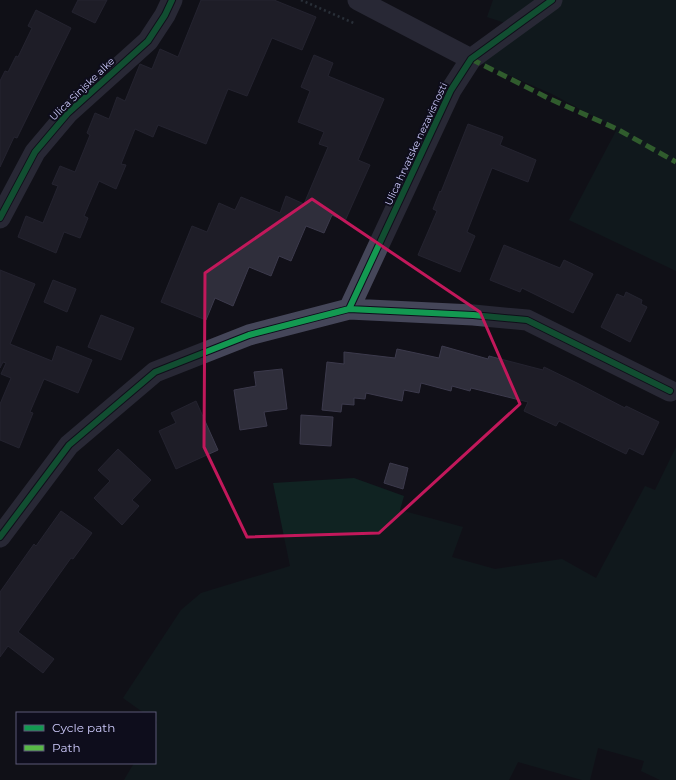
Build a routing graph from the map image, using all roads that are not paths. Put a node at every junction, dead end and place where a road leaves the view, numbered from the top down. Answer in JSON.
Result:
{"nodes":[{"id":1,"x":172,"y":0,"type":"edge"},
{"id":2,"x":358,"y":0,"type":"edge"},
{"id":3,"x":552,"y":0,"type":"edge"},
{"id":4,"x":471,"y":59,"type":"junction"},
{"id":5,"x":0,"y":218,"type":"edge"},
{"id":6,"x":349,"y":309,"type":"junction"},
{"id":7,"x":670,"y":391,"type":"dead end"},
{"id":8,"x":0,"y":537,"type":"edge"}],
"edges":[{"from":1,"to":5,"type":"street","name":"Ulica Sinjske alke"},
{"from":2,"to":4,"type":"street"},
{"from":3,"to":4,"type":"street","name":"Ulica hrvatske nezavisnosti"},
{"from":4,"to":6,"type":"street","name":"Ulica hrvatske nezavisnosti"},
{"from":6,"to":7,"type":"street"},
{"from":6,"to":8,"type":"street"}]}
